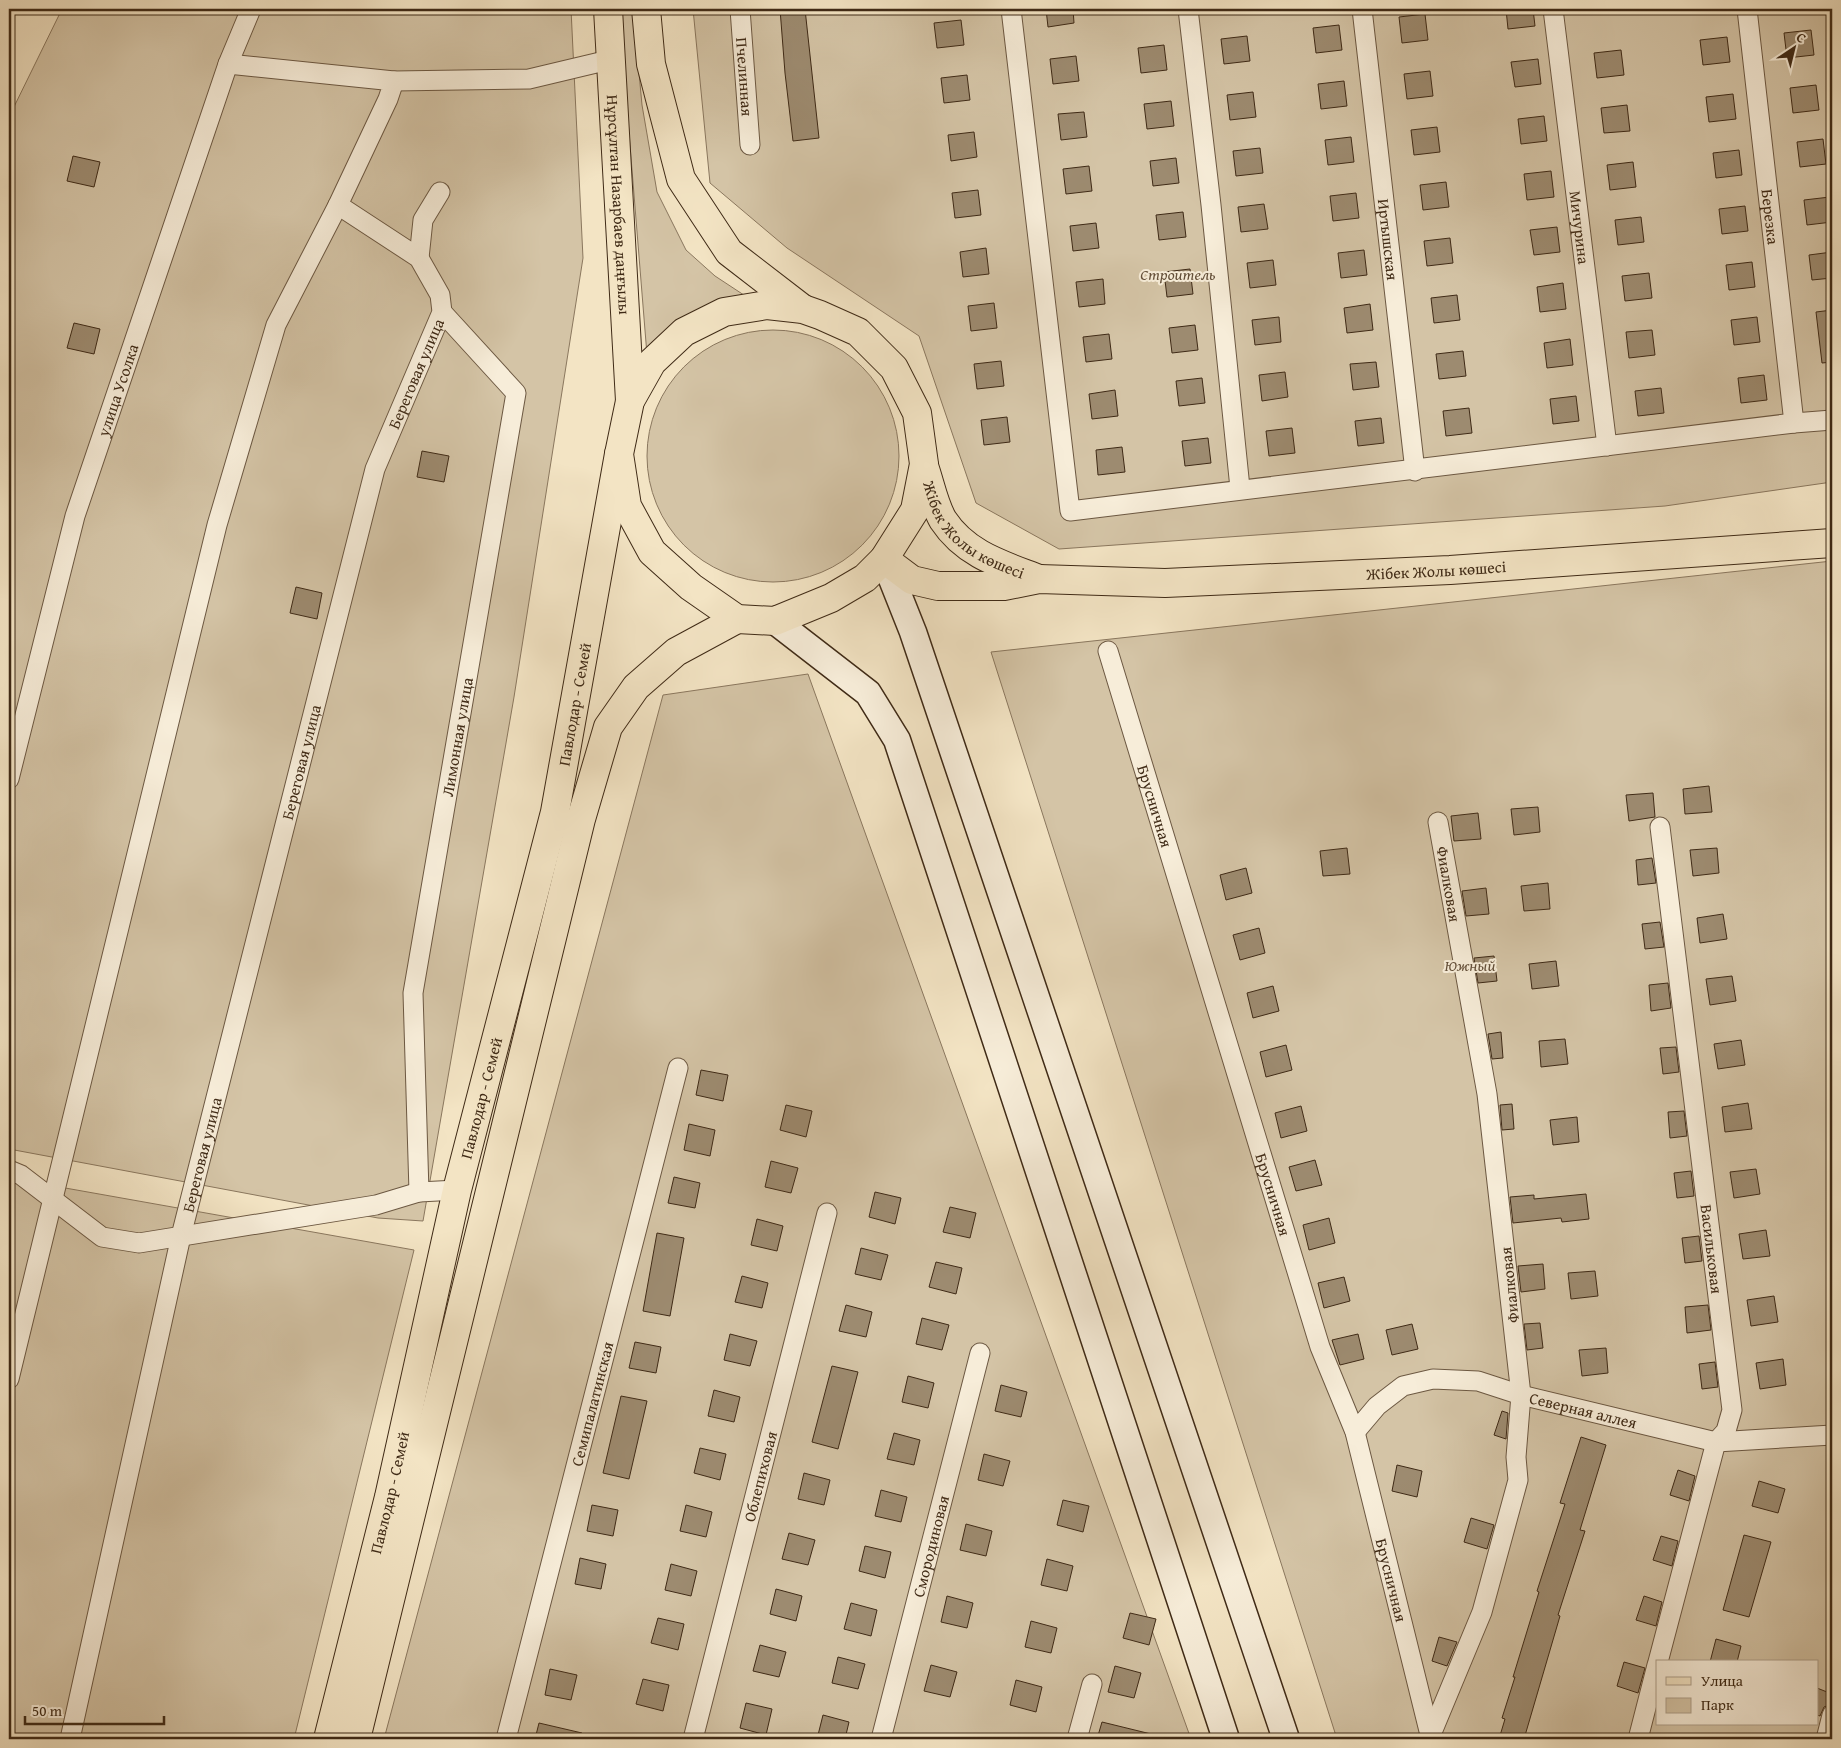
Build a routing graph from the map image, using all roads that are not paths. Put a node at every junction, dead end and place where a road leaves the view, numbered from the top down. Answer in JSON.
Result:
{"nodes":[{"id":1,"x":251,"y":9,"type":"edge"},
{"id":2,"x":608,"y":9,"type":"edge"},
{"id":3,"x":646,"y":9,"type":"edge"},
{"id":4,"x":740,"y":9,"type":"edge"},
{"id":5,"x":1011,"y":9,"type":"edge"},
{"id":6,"x":1188,"y":9,"type":"edge"},
{"id":7,"x":1362,"y":9,"type":"edge"},
{"id":8,"x":1553,"y":9,"type":"edge"},
{"id":9,"x":1747,"y":9,"type":"edge"},
{"id":10,"x":613,"y":59,"type":"junction"},
{"id":11,"x":228,"y":64,"type":"junction"},
{"id":12,"x":394,"y":81,"type":"junction"},
{"id":13,"x":750,"y":145,"type":"dead end"},
{"id":14,"x":440,"y":192,"type":"dead end"},
{"id":15,"x":338,"y":204,"type":"junction"},
{"id":16,"x":419,"y":258,"type":"junction"},
{"id":17,"x":441,"y":303,"type":"junction"},
{"id":18,"x":802,"y":309,"type":"junction"},
{"id":19,"x":630,"y":401,"type":"junction"},
{"id":20,"x":1832,"y":420,"type":"edge"},
{"id":21,"x":1794,"y":423,"type":"junction"},
{"id":22,"x":1607,"y":446,"type":"junction"},
{"id":23,"x":619,"y":454,"type":"junction"},
{"id":24,"x":924,"y":464,"type":"junction"},
{"id":25,"x":1414,"y":471,"type":"junction"},
{"id":26,"x":1240,"y":488,"type":"junction"},
{"id":27,"x":1832,"y":543,"type":"edge"},
{"id":28,"x":884,"y":558,"type":"junction"},
{"id":29,"x":1040,"y":579,"type":"junction"},
{"id":30,"x":737,"y":619,"type":"junction"},
{"id":31,"x":774,"y":621,"type":"junction"},
{"id":32,"x":1108,"y":651,"type":"dead end"},
{"id":33,"x":9,"y":779,"type":"edge"},
{"id":34,"x":1438,"y":822,"type":"dead end"},
{"id":35,"x":1660,"y":827,"type":"dead end"},
{"id":36,"x":678,"y":1068,"type":"dead end"},
{"id":37,"x":9,"y":1170,"type":"edge"},
{"id":38,"x":457,"y":1190,"type":"junction"},
{"id":39,"x":419,"y":1192,"type":"junction"},
{"id":40,"x":52,"y":1200,"type":"junction"},
{"id":41,"x":827,"y":1213,"type":"dead end"},
{"id":42,"x":181,"y":1236,"type":"junction"},
{"id":43,"x":980,"y":1353,"type":"dead end"},
{"id":44,"x":9,"y":1379,"type":"edge"},
{"id":45,"x":1521,"y":1395,"type":"junction"},
{"id":46,"x":1355,"y":1432,"type":"junction"},
{"id":47,"x":1832,"y":1435,"type":"edge"},
{"id":48,"x":1716,"y":1442,"type":"junction"},
{"id":49,"x":1659,"y":1660,"type":"edge"},
{"id":50,"x":1656,"y":1672,"type":"edge"},
{"id":51,"x":1092,"y":1684,"type":"dead end"},
{"id":52,"x":1832,"y":1715,"type":"edge"},
{"id":53,"x":1431,"y":1738,"type":"edge"},
{"id":54,"x":70,"y":1739,"type":"edge"},
{"id":55,"x":328,"y":1739,"type":"edge"},
{"id":56,"x":356,"y":1739,"type":"edge"},
{"id":57,"x":506,"y":1739,"type":"edge"},
{"id":58,"x":693,"y":1739,"type":"edge"},
{"id":59,"x":881,"y":1739,"type":"edge"},
{"id":60,"x":1077,"y":1739,"type":"edge"},
{"id":61,"x":1226,"y":1739,"type":"edge"},
{"id":62,"x":1286,"y":1739,"type":"edge"},
{"id":63,"x":1638,"y":1739,"type":"edge"},
{"id":64,"x":1826,"y":1739,"type":"edge"}],
"edges":[{"from":1,"to":11,"type":"street","name":"улица Усолка"},
{"from":2,"to":10,"type":"main road","name":"Нұрсұлтан Назарбаев даңғылы"},
{"from":3,"to":18,"type":"main road"},
{"from":4,"to":13,"type":"street","name":"Пчелинная"},
{"from":5,"to":26,"type":"street"},
{"from":6,"to":26,"type":"street"},
{"from":7,"to":25,"type":"street","name":"Иртышская"},
{"from":8,"to":22,"type":"street","name":"Мичурина"},
{"from":9,"to":21,"type":"street","name":"Березка"},
{"from":10,"to":12,"type":"street"},
{"from":10,"to":19,"type":"main road","name":"Нұрсұлтан Назарбаев даңғылы"},
{"from":11,"to":12,"type":"street"},
{"from":11,"to":33,"type":"street","name":"улица Усолка"},
{"from":12,"to":15,"type":"street"},
{"from":14,"to":16,"type":"street"},
{"from":15,"to":16,"type":"street"},
{"from":15,"to":40,"type":"street"},
{"from":16,"to":17,"type":"street"},
{"from":17,"to":39,"type":"street","name":"Лимонная улица"},
{"from":17,"to":42,"type":"street","name":"Береговая улица"},
{"from":18,"to":19,"type":"main road"},
{"from":18,"to":24,"type":"main road"},
{"from":19,"to":23,"type":"main road","name":"Павлодар - Семей"},
{"from":20,"to":21,"type":"street"},
{"from":21,"to":22,"type":"street"},
{"from":22,"to":25,"type":"street"},
{"from":23,"to":30,"type":"main road"},
{"from":23,"to":38,"type":"main road","name":"Павлодар - Семей"},
{"from":24,"to":28,"type":"main road"},
{"from":24,"to":29,"type":"main road","name":"Жібек Жолы көшесі"},
{"from":25,"to":26,"type":"street"},
{"from":27,"to":29,"type":"main road","name":"Жібек Жолы көшесі"},
{"from":28,"to":29,"type":"main road","name":"Жібек Жолы көшесі"},
{"from":28,"to":31,"type":"main road"},
{"from":28,"to":62,"type":"main road"},
{"from":30,"to":31,"type":"main road"},
{"from":30,"to":56,"type":"main road","name":"Павлодар - Семей"},
{"from":31,"to":61,"type":"main road"},
{"from":32,"to":46,"type":"street","name":"Брусничная"},
{"from":34,"to":45,"type":"street","name":"Фиалковая"},
{"from":35,"to":48,"type":"street","name":"Васильковая"},
{"from":36,"to":57,"type":"street","name":"Семипалатинская"},
{"from":37,"to":40,"type":"street"},
{"from":38,"to":39,"type":"street"},
{"from":38,"to":55,"type":"main road","name":"Павлодар - Семей"},
{"from":39,"to":42,"type":"street"},
{"from":40,"to":42,"type":"street"},
{"from":40,"to":44,"type":"street"},
{"from":41,"to":58,"type":"street","name":"Облепиховая"},
{"from":42,"to":54,"type":"street","name":"Береговая улица"},
{"from":43,"to":59,"type":"street","name":"Смородиновая"},
{"from":45,"to":46,"type":"street","name":"Северная аллея"},
{"from":45,"to":48,"type":"street","name":"Северная аллея"},
{"from":45,"to":53,"type":"street","name":"Фиалковая"},
{"from":46,"to":53,"type":"street","name":"Брусничная"},
{"from":47,"to":48,"type":"street","name":"Северная аллея"},
{"from":48,"to":49,"type":"street","name":"Васильковая"},
{"from":50,"to":63,"type":"street","name":"Васильковая"},
{"from":51,"to":60,"type":"street"},
{"from":52,"to":64,"type":"street"}]}
